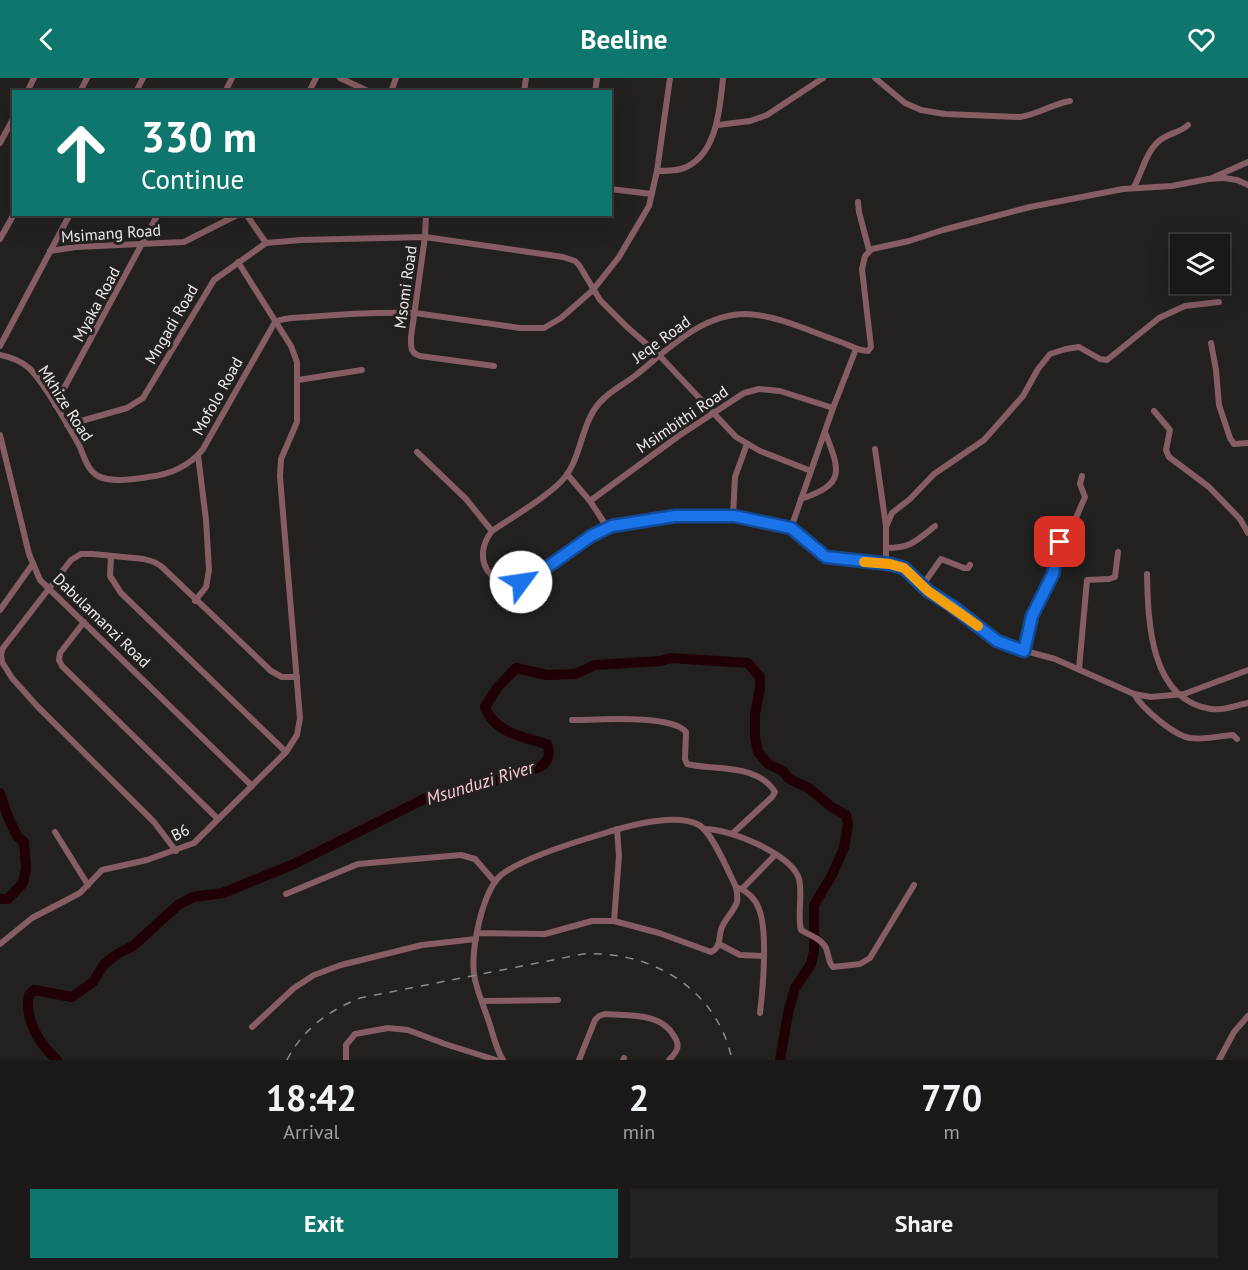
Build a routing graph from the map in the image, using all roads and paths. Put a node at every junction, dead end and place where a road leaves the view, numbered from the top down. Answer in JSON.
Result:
{"nodes":[{"id":1,"x":340,"y":78,"type":"edge"},
{"id":2,"x":670,"y":78,"type":"edge"},
{"id":3,"x":723,"y":78,"type":"edge"},
{"id":4,"x":823,"y":78,"type":"edge"},
{"id":5,"x":875,"y":78,"type":"edge"},
{"id":6,"x":366,"y":90,"type":"edge"},
{"id":7,"x":1070,"y":101,"type":"dead end"},
{"id":8,"x":12,"y":121,"type":"edge"},
{"id":9,"x":718,"y":125,"type":"junction"},
{"id":10,"x":1188,"y":125,"type":"dead end"},
{"id":11,"x":0,"y":143,"type":"edge"},
{"id":12,"x":1248,"y":162,"type":"edge"},
{"id":13,"x":657,"y":171,"type":"junction"},
{"id":14,"x":1208,"y":179,"type":"junction"},
{"id":15,"x":1248,"y":186,"type":"edge"},
{"id":16,"x":1134,"y":187,"type":"junction"},
{"id":17,"x":612,"y":189,"type":"edge"},
{"id":18,"x":652,"y":194,"type":"junction"},
{"id":19,"x":858,"y":202,"type":"dead end"},
{"id":20,"x":13,"y":216,"type":"edge"},
{"id":21,"x":69,"y":216,"type":"edge"},
{"id":22,"x":157,"y":216,"type":"edge"},
{"id":23,"x":235,"y":216,"type":"edge"},
{"id":24,"x":247,"y":216,"type":"edge"},
{"id":25,"x":426,"y":216,"type":"edge"},
{"id":26,"x":426,"y":237,"type":"junction"},
{"id":27,"x":0,"y":239,"type":"edge"},
{"id":28,"x":266,"y":243,"type":"junction"},
{"id":29,"x":143,"y":245,"type":"junction"},
{"id":30,"x":869,"y":250,"type":"junction"},
{"id":31,"x":50,"y":251,"type":"junction"},
{"id":32,"x":238,"y":262,"type":"junction"},
{"id":33,"x":593,"y":290,"type":"junction"},
{"id":34,"x":1219,"y":302,"type":"dead end"},
{"id":35,"x":415,"y":313,"type":"junction"},
{"id":36,"x":275,"y":322,"type":"junction"},
{"id":37,"x":1212,"y":343,"type":"dead end"},
{"id":38,"x":0,"y":346,"type":"edge"},
{"id":39,"x":856,"y":349,"type":"junction"},
{"id":40,"x":658,"y":354,"type":"junction"},
{"id":41,"x":0,"y":355,"type":"edge"},
{"id":42,"x":494,"y":366,"type":"dead end"},
{"id":43,"x":362,"y":370,"type":"dead end"},
{"id":44,"x":298,"y":380,"type":"junction"},
{"id":45,"x":55,"y":405,"type":"junction"},
{"id":46,"x":833,"y":408,"type":"junction"},
{"id":47,"x":1154,"y":411,"type":"dead end"},
{"id":48,"x":713,"y":414,"type":"junction"},
{"id":49,"x":67,"y":425,"type":"junction"},
{"id":50,"x":824,"y":432,"type":"junction"},
{"id":51,"x":0,"y":435,"type":"edge"},
{"id":52,"x":1248,"y":443,"type":"edge"},
{"id":53,"x":747,"y":444,"type":"junction"},
{"id":54,"x":875,"y":449,"type":"dead end"},
{"id":55,"x":417,"y":452,"type":"dead end"},
{"id":56,"x":198,"y":455,"type":"junction"},
{"id":57,"x":811,"y":471,"type":"junction"},
{"id":58,"x":567,"y":474,"type":"junction"},
{"id":59,"x":1082,"y":476,"type":"dead end"},
{"id":60,"x":99,"y":477,"type":"joint"},
{"id":61,"x":801,"y":500,"type":"junction"},
{"id":62,"x":590,"y":501,"type":"junction"},
{"id":63,"x":734,"y":516,"type":"junction"},
{"id":64,"x":886,"y":526,"type":"junction"},
{"id":65,"x":935,"y":526,"type":"dead end"},
{"id":66,"x":607,"y":528,"type":"junction"},
{"id":67,"x":791,"y":528,"type":"junction"},
{"id":68,"x":1248,"y":530,"type":"edge"},
{"id":69,"x":492,"y":531,"type":"junction"},
{"id":70,"x":886,"y":548,"type":"junction"},
{"id":71,"x":1118,"y":552,"type":"dead end"},
{"id":72,"x":111,"y":556,"type":"junction"},
{"id":73,"x":886,"y":563,"type":"junction"},
{"id":74,"x":32,"y":565,"type":"junction"},
{"id":75,"x":970,"y":565,"type":"dead end"},
{"id":76,"x":1148,"y":574,"type":"dead end"},
{"id":77,"x":922,"y":586,"type":"junction"},
{"id":78,"x":50,"y":590,"type":"junction"},
{"id":79,"x":195,"y":601,"type":"junction"},
{"id":80,"x":0,"y":610,"type":"edge"},
{"id":81,"x":84,"y":622,"type":"junction"},
{"id":82,"x":1024,"y":651,"type":"junction"},
{"id":83,"x":1079,"y":669,"type":"junction"},
{"id":84,"x":1248,"y":670,"type":"edge"},
{"id":85,"x":297,"y":677,"type":"junction"},
{"id":86,"x":1134,"y":694,"type":"junction"},
{"id":87,"x":1177,"y":695,"type":"junction"},
{"id":88,"x":1248,"y":703,"type":"edge"},
{"id":89,"x":572,"y":720,"type":"dead end"},
{"id":90,"x":1237,"y":739,"type":"dead end"},
{"id":91,"x":286,"y":752,"type":"junction"},
{"id":92,"x":252,"y":786,"type":"junction"},
{"id":93,"x":218,"y":819,"type":"junction"},
{"id":94,"x":616,"y":829,"type":"junction"},
{"id":95,"x":704,"y":829,"type":"junction"},
{"id":96,"x":55,"y":832,"type":"dead end"},
{"id":97,"x":732,"y":834,"type":"junction"},
{"id":98,"x":176,"y":851,"type":"junction"},
{"id":99,"x":775,"y":855,"type":"junction"},
{"id":100,"x":495,"y":882,"type":"junction"},
{"id":101,"x":88,"y":885,"type":"junction"},
{"id":102,"x":914,"y":885,"type":"dead end"},
{"id":103,"x":739,"y":888,"type":"junction"},
{"id":104,"x":286,"y":894,"type":"dead end"},
{"id":105,"x":614,"y":921,"type":"junction"},
{"id":106,"x":477,"y":936,"type":"junction"},
{"id":107,"x":0,"y":944,"type":"edge"},
{"id":108,"x":720,"y":944,"type":"junction"},
{"id":109,"x":763,"y":956,"type":"junction"},
{"id":110,"x":558,"y":1000,"type":"dead end"},
{"id":111,"x":483,"y":1001,"type":"junction"},
{"id":112,"x":760,"y":1013,"type":"dead end"},
{"id":113,"x":1248,"y":1016,"type":"edge"},
{"id":114,"x":252,"y":1027,"type":"dead end"},
{"id":115,"x":346,"y":1060,"type":"edge"},
{"id":116,"x":500,"y":1060,"type":"edge"},
{"id":117,"x":579,"y":1060,"type":"edge"},
{"id":118,"x":669,"y":1060,"type":"edge"},
{"id":119,"x":1219,"y":1060,"type":"edge"}],
"edges":[{"from":1,"to":6,"type":"street"},
{"from":2,"to":13,"type":"street"},
{"from":3,"to":9,"type":"street"},
{"from":4,"to":9,"type":"street"},
{"from":5,"to":7,"type":"street"},
{"from":8,"to":11,"type":"street"},
{"from":9,"to":13,"type":"street"},
{"from":10,"to":16,"type":"street"},
{"from":12,"to":14,"type":"street"},
{"from":13,"to":18,"type":"street"},
{"from":14,"to":15,"type":"street"},
{"from":14,"to":16,"type":"street"},
{"from":16,"to":30,"type":"street"},
{"from":17,"to":18,"type":"street"},
{"from":18,"to":33,"type":"street"},
{"from":19,"to":30,"type":"street"},
{"from":20,"to":27,"type":"street"},
{"from":21,"to":31,"type":"street"},
{"from":22,"to":29,"type":"street","name":"Myaka Road"},
{"from":23,"to":29,"type":"street","name":"Msimang Road"},
{"from":24,"to":28,"type":"street"},
{"from":25,"to":26,"type":"street","name":"Msomi Road"},
{"from":26,"to":28,"type":"street"},
{"from":26,"to":33,"type":"street"},
{"from":26,"to":35,"type":"street","name":"Msomi Road"},
{"from":28,"to":32,"type":"street","name":"Mngadi Road"},
{"from":29,"to":31,"type":"street","name":"Msimang Road"},
{"from":29,"to":45,"type":"street","name":"Myaka Road"},
{"from":30,"to":39,"type":"street"},
{"from":31,"to":38,"type":"street"},
{"from":32,"to":36,"type":"street","name":"B6"},
{"from":32,"to":49,"type":"street","name":"Mngadi Road"},
{"from":33,"to":35,"type":"street"},
{"from":33,"to":40,"type":"street"},
{"from":34,"to":64,"type":"street"},
{"from":35,"to":36,"type":"street"},
{"from":35,"to":42,"type":"street","name":"Msomi Road"},
{"from":36,"to":44,"type":"street","name":"B6"},
{"from":36,"to":56,"type":"street","name":"Mofolo Road"},
{"from":37,"to":52,"type":"street"},
{"from":39,"to":40,"type":"street","name":"Jeqe Road"},
{"from":39,"to":46,"type":"street"},
{"from":40,"to":48,"type":"street"},
{"from":40,"to":58,"type":"street","name":"Jeqe Road"},
{"from":41,"to":45,"type":"street","name":"Mkhize Road"},
{"from":43,"to":44,"type":"street"},
{"from":44,"to":85,"type":"street","name":"B6"},
{"from":45,"to":49,"type":"street","name":"Mkhize Road"},
{"from":46,"to":48,"type":"street","name":"Msimbithi Road"},
{"from":46,"to":50,"type":"street"},
{"from":47,"to":68,"type":"street"},
{"from":48,"to":53,"type":"street"},
{"from":48,"to":62,"type":"street","name":"Msimbithi Road"},
{"from":49,"to":60,"type":"street","name":"Mkhize Road"},
{"from":50,"to":57,"type":"street"},
{"from":50,"to":61,"type":"street"},
{"from":51,"to":74,"type":"street","name":"Dabulamanzi Road"},
{"from":53,"to":57,"type":"street"},
{"from":53,"to":63,"type":"street"},
{"from":54,"to":64,"type":"street"},
{"from":55,"to":69,"type":"street"},
{"from":56,"to":60,"type":"street","name":"Mofolo Road"},
{"from":56,"to":79,"type":"street"},
{"from":57,"to":61,"type":"street"},
{"from":58,"to":62,"type":"street"},
{"from":58,"to":69,"type":"street"},
{"from":59,"to":82,"type":"street"},
{"from":61,"to":67,"type":"street"},
{"from":62,"to":66,"type":"street"},
{"from":63,"to":66,"type":"street"},
{"from":63,"to":67,"type":"street"},
{"from":64,"to":70,"type":"street"},
{"from":65,"to":70,"type":"street"},
{"from":66,"to":69,"type":"street"},
{"from":67,"to":73,"type":"street"},
{"from":70,"to":73,"type":"street"},
{"from":71,"to":83,"type":"street"},
{"from":72,"to":78,"type":"street"},
{"from":72,"to":79,"type":"street"},
{"from":72,"to":91,"type":"street"},
{"from":73,"to":77,"type":"street"},
{"from":74,"to":78,"type":"street","name":"Dabulamanzi Road"},
{"from":74,"to":80,"type":"street"},
{"from":75,"to":77,"type":"street"},
{"from":76,"to":87,"type":"street"},
{"from":77,"to":82,"type":"street"},
{"from":78,"to":81,"type":"street","name":"Dabulamanzi Road"},
{"from":78,"to":98,"type":"street"},
{"from":79,"to":85,"type":"street"},
{"from":81,"to":92,"type":"street","name":"Dabulamanzi Road"},
{"from":81,"to":93,"type":"street"},
{"from":82,"to":83,"type":"street"},
{"from":83,"to":86,"type":"street"},
{"from":84,"to":87,"type":"street"},
{"from":85,"to":91,"type":"street","name":"B6"},
{"from":86,"to":87,"type":"street"},
{"from":86,"to":90,"type":"street"},
{"from":87,"to":88,"type":"street"},
{"from":89,"to":97,"type":"street"},
{"from":91,"to":92,"type":"street","name":"B6"},
{"from":92,"to":93,"type":"street","name":"B6"},
{"from":93,"to":98,"type":"street","name":"B6"},
{"from":94,"to":95,"type":"street"},
{"from":94,"to":100,"type":"street"},
{"from":94,"to":105,"type":"street"},
{"from":95,"to":97,"type":"street"},
{"from":95,"to":103,"type":"street"},
{"from":96,"to":101,"type":"street"},
{"from":97,"to":99,"type":"street"},
{"from":98,"to":101,"type":"street","name":"B6"},
{"from":99,"to":102,"type":"street"},
{"from":99,"to":103,"type":"street"},
{"from":100,"to":104,"type":"street"},
{"from":100,"to":106,"type":"street"},
{"from":101,"to":107,"type":"street","name":"B6"},
{"from":103,"to":108,"type":"street"},
{"from":103,"to":109,"type":"street"},
{"from":105,"to":106,"type":"street"},
{"from":105,"to":108,"type":"street"},
{"from":106,"to":111,"type":"street"},
{"from":106,"to":114,"type":"street"},
{"from":108,"to":109,"type":"street"},
{"from":109,"to":112,"type":"street"},
{"from":110,"to":111,"type":"street"},
{"from":111,"to":116,"type":"street"},
{"from":113,"to":119,"type":"street"},
{"from":115,"to":116,"type":"street"},
{"from":117,"to":118,"type":"street"}]}
